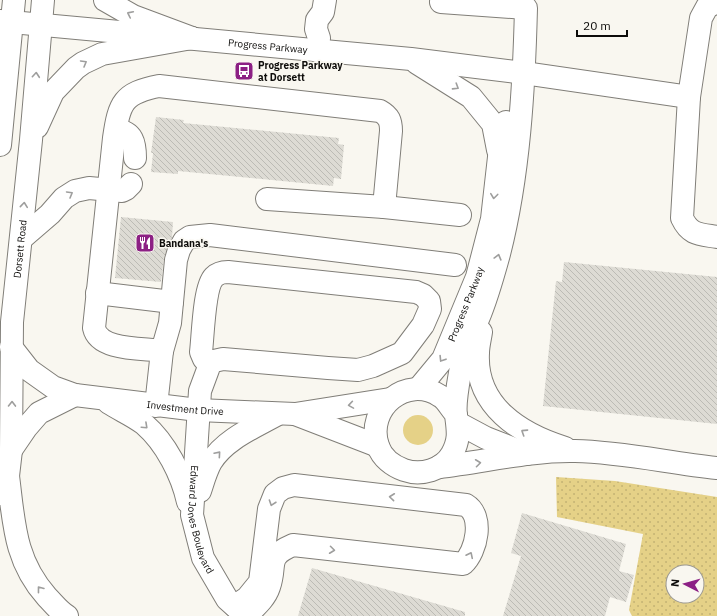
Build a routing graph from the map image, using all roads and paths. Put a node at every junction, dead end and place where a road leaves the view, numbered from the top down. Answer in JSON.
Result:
{"nodes":[{"id":1,"x":14,"y":0,"type":"edge"},
{"id":2,"x":43,"y":0,"type":"edge"},
{"id":3,"x":105,"y":0,"type":"edge"},
{"id":4,"x":435,"y":1,"type":"edge"},
{"id":5,"x":717,"y":2,"type":"edge"},
{"id":6,"x":324,"y":6,"type":"edge"},
{"id":7,"x":6,"y":22,"type":"edge"},
{"id":8,"x":40,"y":25,"type":"junction"},
{"id":9,"x":192,"y":38,"type":"junction"},
{"id":10,"x":319,"y":44,"type":"junction"},
{"id":11,"x":411,"y":59,"type":"junction"},
{"id":12,"x":524,"y":73,"type":"junction"},
{"id":13,"x":689,"y":97,"type":"junction"},
{"id":14,"x":116,"y":130,"type":"junction"},
{"id":15,"x":0,"y":140,"type":"edge"},
{"id":16,"x":31,"y":140,"type":"junction"},
{"id":17,"x":0,"y":145,"type":"edge"},
{"id":18,"x":499,"y":157,"type":"junction"},
{"id":19,"x":135,"y":158,"type":"dead end"},
{"id":20,"x":131,"y":184,"type":"dead end"},
{"id":21,"x":109,"y":190,"type":"junction"},
{"id":22,"x":267,"y":198,"type":"dead end"},
{"id":23,"x":384,"y":207,"type":"junction"},
{"id":24,"x":460,"y":215,"type":"dead end"},
{"id":25,"x":717,"y":237,"type":"edge"},
{"id":26,"x":21,"y":239,"type":"junction"},
{"id":27,"x":329,"y":250,"type":"junction"},
{"id":28,"x":455,"y":266,"type":"dead end"},
{"id":29,"x":326,"y":282,"type":"junction"},
{"id":30,"x":97,"y":293,"type":"junction"},
{"id":31,"x":488,"y":295,"type":"junction"},
{"id":32,"x":172,"y":302,"type":"junction"},
{"id":33,"x":11,"y":348,"type":"junction"},
{"id":34,"x":162,"y":351,"type":"junction"},
{"id":35,"x":210,"y":364,"type":"junction"},
{"id":36,"x":419,"y":388,"type":"junction"},
{"id":37,"x":75,"y":396,"type":"junction"},
{"id":38,"x":100,"y":398,"type":"junction"},
{"id":39,"x":390,"y":399,"type":"junction"},
{"id":40,"x":156,"y":406,"type":"junction"},
{"id":41,"x":198,"y":410,"type":"junction"},
{"id":42,"x":286,"y":414,"type":"junction"},
{"id":43,"x":457,"y":419,"type":"junction"},
{"id":44,"x":378,"y":446,"type":"junction"},
{"id":45,"x":11,"y":450,"type":"junction"},
{"id":46,"x":573,"y":451,"type":"junction"},
{"id":47,"x":528,"y":454,"type":"junction"},
{"id":48,"x":439,"y":467,"type":"junction"},
{"id":49,"x":717,"y":468,"type":"edge"},
{"id":50,"x":8,"y":476,"type":"junction"},
{"id":51,"x":0,"y":497,"type":"edge"},
{"id":52,"x":192,"y":515,"type":"junction"},
{"id":53,"x":243,"y":613,"type":"edge"},
{"id":54,"x":67,"y":616,"type":"edge"}],
"edges":[{"from":1,"to":7,"type":"main road"},
{"from":2,"to":8,"type":"main road","name":"Dorsett Road"},
{"from":9,"to":3,"type":"main road","one_way":true},
{"from":4,"to":12,"type":"main road"},
{"from":5,"to":13,"type":"main road"},
{"from":6,"to":10,"type":"main road"},
{"from":7,"to":8,"type":"main road","name":"Progress Parkway"},
{"from":7,"to":15,"type":"main road"},
{"from":8,"to":9,"type":"main road","name":"Progress Parkway"},
{"from":16,"to":8,"type":"main road","name":"Dorsett Road","one_way":true},
{"from":9,"to":10,"type":"main road","name":"Progress Parkway"},
{"from":16,"to":9,"type":"main road","one_way":true},
{"from":10,"to":11,"type":"main road","name":"Progress Parkway"},
{"from":11,"to":12,"type":"main road","name":"Progress Parkway"},
{"from":11,"to":18,"type":"main road","one_way":true},
{"from":12,"to":13,"type":"main road"},
{"from":12,"to":18,"type":"main road","name":"Progress Parkway"},
{"from":31,"to":12,"type":"main road","name":"Progress Parkway","one_way":true},
{"from":13,"to":25,"type":"main road"},
{"from":14,"to":19,"type":"main road"},
{"from":14,"to":21,"type":"main road"},
{"from":14,"to":23,"type":"main road"},
{"from":15,"to":17,"type":"main road"},
{"from":26,"to":16,"type":"main road","name":"Dorsett Road","one_way":true},
{"from":18,"to":36,"type":"main road","name":"Progress Parkway","one_way":true},
{"from":20,"to":21,"type":"main road"},
{"from":26,"to":21,"type":"main road","one_way":true},
{"from":21,"to":30,"type":"main road"},
{"from":22,"to":23,"type":"main road"},
{"from":23,"to":24,"type":"main road"},
{"from":26,"to":33,"type":"main road","name":"Dorsett Road"},
{"from":27,"to":28,"type":"main road"},
{"from":27,"to":29,"type":"main road"},
{"from":27,"to":32,"type":"main road"},
{"from":29,"to":35,"type":"main road"},
{"from":29,"to":35,"type":"main road"},
{"from":30,"to":32,"type":"main road"},
{"from":30,"to":34,"type":"main road"},
{"from":31,"to":43,"type":"main road"},
{"from":46,"to":31,"type":"main road","one_way":true},
{"from":32,"to":34,"type":"main road"},
{"from":33,"to":37,"type":"main road","name":"Investment Drive"},
{"from":45,"to":33,"type":"main road","name":"Dorsett Road","one_way":true},
{"from":34,"to":40,"type":"main road"},
{"from":35,"to":41,"type":"main road","name":"Edward Jones Boulevard"},
{"from":36,"to":39,"type":"main road"},
{"from":36,"to":43,"type":"main road"},
{"from":37,"to":38,"type":"main road","name":"Investment Drive"},
{"from":37,"to":45,"type":"main road","name":"Investment Drive"},
{"from":38,"to":40,"type":"main road","name":"Investment Drive"},
{"from":38,"to":52,"type":"main road","one_way":true},
{"from":39,"to":42,"type":"main road","name":"Investment Drive","one_way":true},
{"from":39,"to":44,"type":"main road"},
{"from":40,"to":41,"type":"main road","name":"Investment Drive"},
{"from":41,"to":42,"type":"main road","name":"Investment Drive"},
{"from":41,"to":52,"type":"main road","name":"Edward Jones Boulevard"},
{"from":42,"to":44,"type":"main road","name":"Investment Drive"},
{"from":52,"to":42,"type":"main road","one_way":true},
{"from":43,"to":47,"type":"main road"},
{"from":43,"to":48,"type":"main road"},
{"from":44,"to":48,"type":"main road"},
{"from":45,"to":50,"type":"main road","name":"Dorsett Road"},
{"from":46,"to":47,"type":"main road"},
{"from":46,"to":49,"type":"main road"},
{"from":48,"to":47,"type":"main road","one_way":true},
{"from":50,"to":51,"type":"main road","name":"Dorsett Road"},
{"from":54,"to":50,"type":"main road","one_way":true},
{"from":52,"to":53,"type":"main road","name":"Edward Jones Boulevard"},
{"from":53,"to":53,"type":"main road","one_way":true}]}
